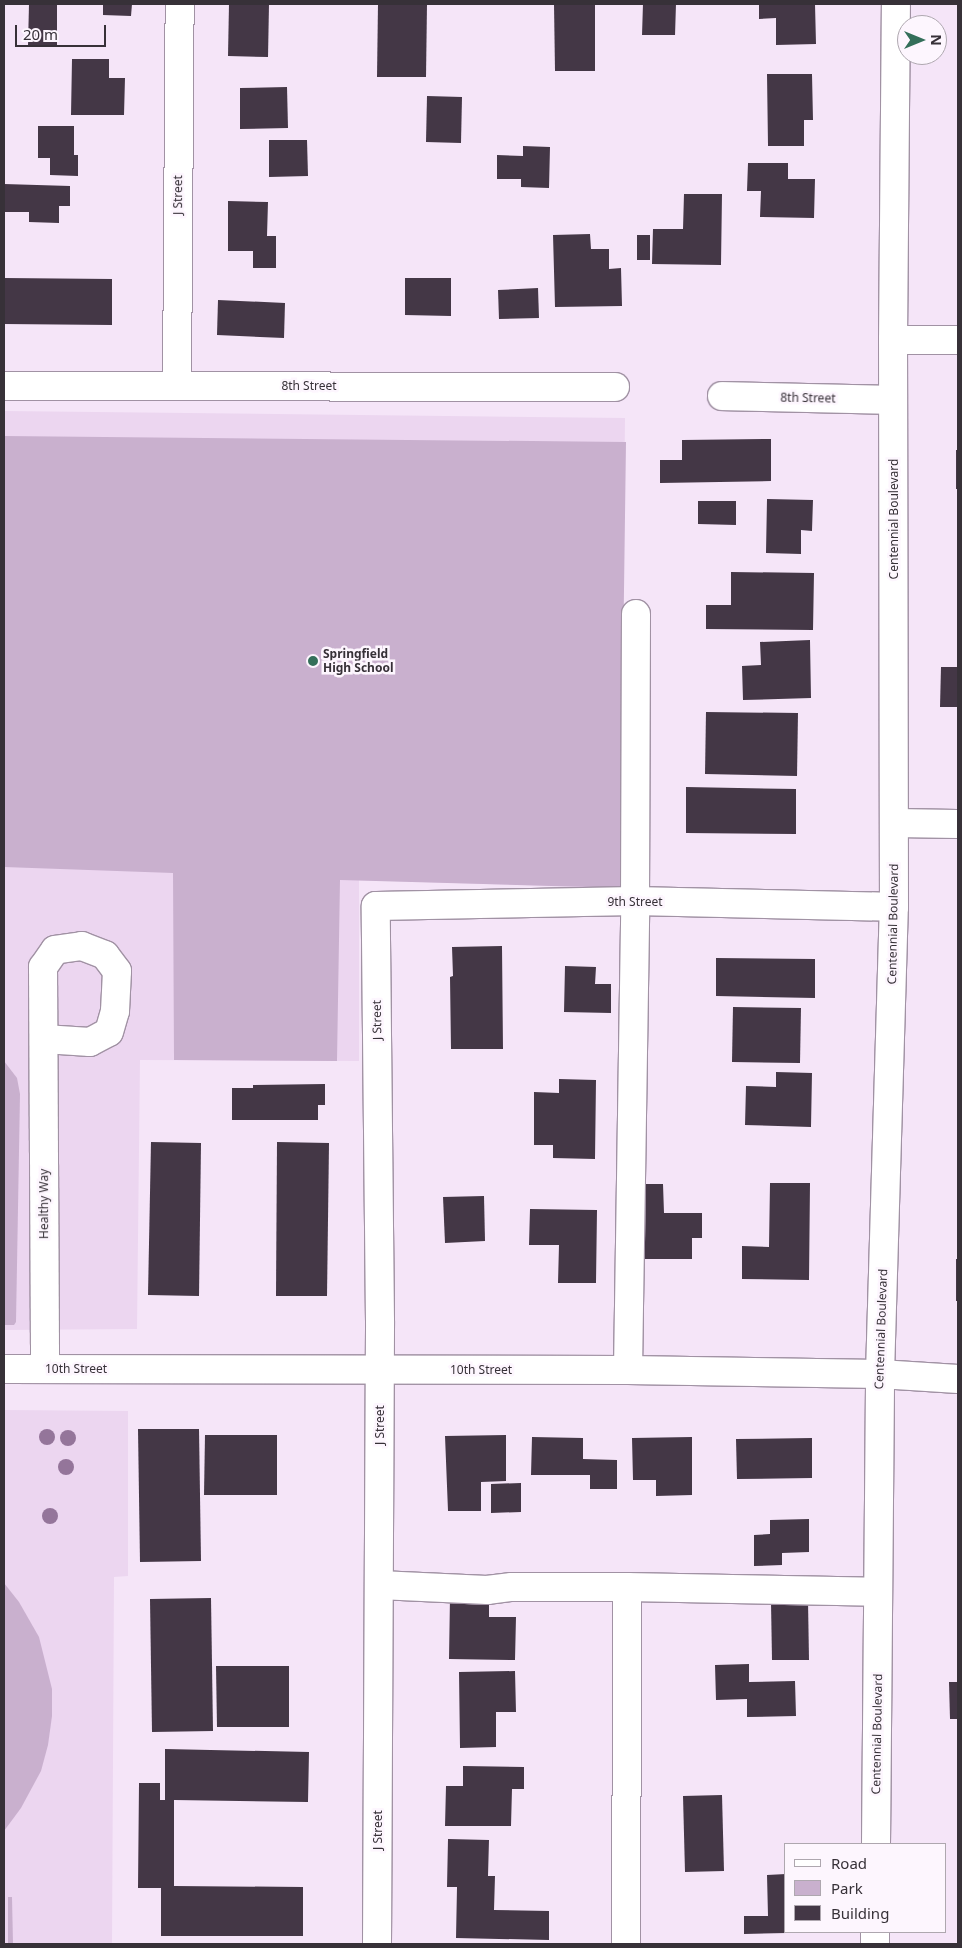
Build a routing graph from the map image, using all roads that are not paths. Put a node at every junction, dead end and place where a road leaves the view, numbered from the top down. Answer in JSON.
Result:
{"nodes":[{"id":1,"x":180,"y":4,"type":"edge"},
{"id":2,"x":896,"y":4,"type":"edge"},
{"id":3,"x":893,"y":340,"type":"junction"},
{"id":4,"x":958,"y":340,"type":"edge"},
{"id":5,"x":4,"y":386,"type":"edge"},
{"id":6,"x":177,"y":386,"type":"junction"},
{"id":7,"x":615,"y":387,"type":"dead end"},
{"id":8,"x":722,"y":396,"type":"dead end"},
{"id":9,"x":893,"y":400,"type":"junction"},
{"id":10,"x":636,"y":614,"type":"dead end"},
{"id":11,"x":895,"y":823,"type":"junction"},
{"id":12,"x":958,"y":824,"type":"edge"},
{"id":13,"x":635,"y":901,"type":"junction"},
{"id":14,"x":376,"y":906,"type":"joint"},
{"id":15,"x":894,"y":907,"type":"junction"},
{"id":16,"x":44,"y":1039,"type":"dead end"},
{"id":17,"x":4,"y":1369,"type":"edge"},
{"id":18,"x":45,"y":1369,"type":"junction"},
{"id":19,"x":380,"y":1370,"type":"junction"},
{"id":20,"x":628,"y":1370,"type":"junction"},
{"id":21,"x":880,"y":1374,"type":"junction"},
{"id":22,"x":958,"y":1379,"type":"edge"},
{"id":23,"x":379,"y":1585,"type":"junction"},
{"id":24,"x":627,"y":1586,"type":"junction"},
{"id":25,"x":878,"y":1592,"type":"junction"},
{"id":26,"x":876,"y":1843,"type":"edge"},
{"id":27,"x":377,"y":1944,"type":"edge"},
{"id":28,"x":626,"y":1944,"type":"edge"}],
"edges":[{"from":1,"to":6,"type":"street","name":"J Street"},
{"from":2,"to":3,"type":"street","name":"Centennial Boulevard"},
{"from":3,"to":4,"type":"street"},
{"from":3,"to":9,"type":"street","name":"Centennial Boulevard"},
{"from":5,"to":6,"type":"street","name":"8th Street"},
{"from":6,"to":7,"type":"street","name":"8th Street"},
{"from":8,"to":9,"type":"street","name":"8th Street"},
{"from":9,"to":11,"type":"street","name":"Centennial Boulevard"},
{"from":10,"to":13,"type":"street"},
{"from":11,"to":12,"type":"street"},
{"from":11,"to":15,"type":"street","name":"Centennial Boulevard"},
{"from":13,"to":14,"type":"street","name":"9th Street"},
{"from":13,"to":15,"type":"street","name":"9th Street"},
{"from":13,"to":20,"type":"street"},
{"from":14,"to":19,"type":"street","name":"J Street"},
{"from":15,"to":21,"type":"street","name":"Centennial Boulevard"},
{"from":16,"to":18,"type":"street","name":"Healthy Way"},
{"from":17,"to":18,"type":"street","name":"10th Street"},
{"from":18,"to":19,"type":"street","name":"10th Street"},
{"from":19,"to":20,"type":"street","name":"10th Street"},
{"from":19,"to":23,"type":"street","name":"J Street"},
{"from":20,"to":21,"type":"street","name":"10th Street"},
{"from":21,"to":22,"type":"street","name":"10th Street"},
{"from":21,"to":25,"type":"street","name":"Centennial Boulevard"},
{"from":23,"to":24,"type":"street"},
{"from":23,"to":27,"type":"street","name":"J Street"},
{"from":24,"to":25,"type":"street"},
{"from":24,"to":28,"type":"street"},
{"from":25,"to":26,"type":"street","name":"Centennial Boulevard"}]}
